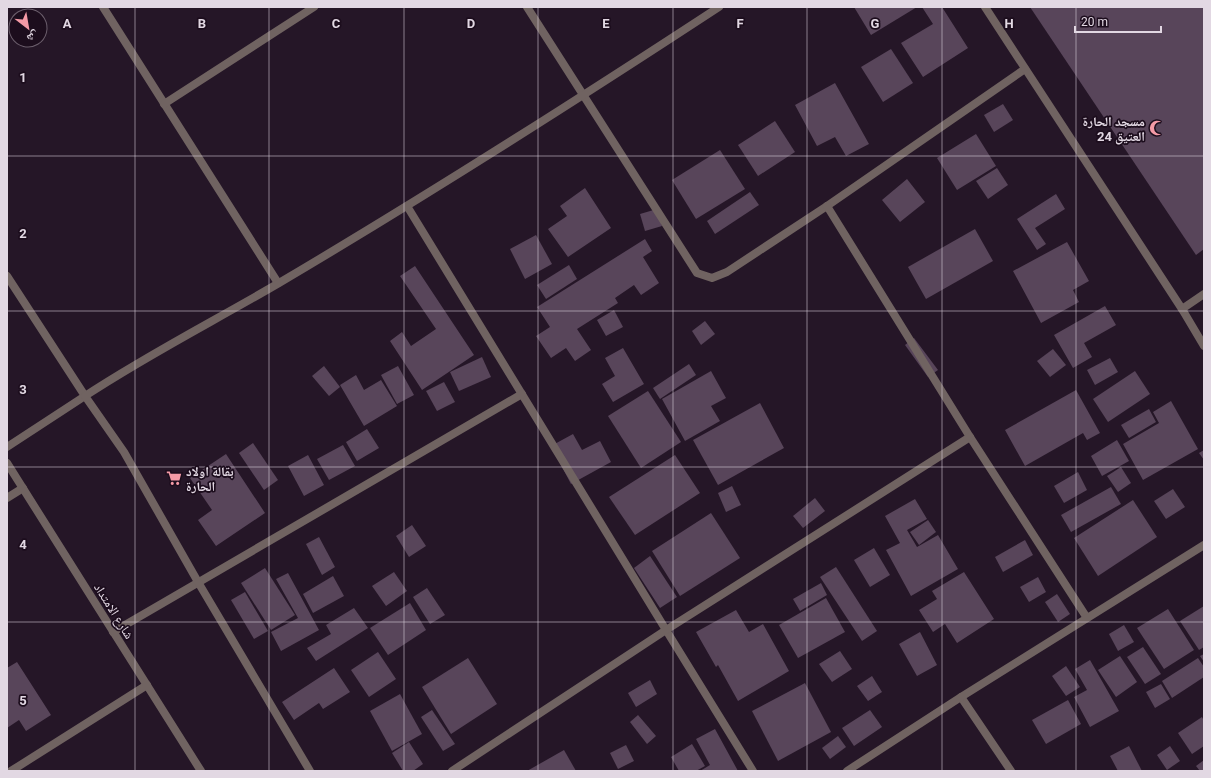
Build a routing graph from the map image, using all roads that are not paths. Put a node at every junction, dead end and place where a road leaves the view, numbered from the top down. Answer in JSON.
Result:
{"nodes":[{"id":1,"x":103,"y":7,"type":"edge"},
{"id":2,"x":314,"y":7,"type":"edge"},
{"id":3,"x":527,"y":7,"type":"edge"},
{"id":4,"x":719,"y":7,"type":"edge"},
{"id":5,"x":986,"y":7,"type":"edge"},
{"id":6,"x":1025,"y":69,"type":"junction"},
{"id":7,"x":583,"y":96,"type":"junction"},
{"id":8,"x":164,"y":104,"type":"junction"},
{"id":9,"x":407,"y":206,"type":"junction"},
{"id":10,"x":827,"y":206,"type":"junction"},
{"id":11,"x":7,"y":276,"type":"edge"},
{"id":12,"x":278,"y":283,"type":"junction"},
{"id":13,"x":1204,"y":294,"type":"edge"},
{"id":14,"x":1182,"y":309,"type":"junction"},
{"id":15,"x":1204,"y":346,"type":"edge"},
{"id":16,"x":522,"y":394,"type":"junction"},
{"id":17,"x":85,"y":396,"type":"junction"},
{"id":18,"x":970,"y":437,"type":"junction"},
{"id":19,"x":7,"y":447,"type":"edge"},
{"id":20,"x":7,"y":463,"type":"edge"},
{"id":21,"x":23,"y":488,"type":"junction"},
{"id":22,"x":7,"y":498,"type":"edge"},
{"id":23,"x":1204,"y":545,"type":"edge"},
{"id":24,"x":198,"y":582,"type":"junction"},
{"id":25,"x":1087,"y":618,"type":"junction"},
{"id":26,"x":666,"y":630,"type":"junction"},
{"id":27,"x":113,"y":632,"type":"junction"},
{"id":28,"x":147,"y":685,"type":"junction"},
{"id":29,"x":961,"y":697,"type":"junction"},
{"id":30,"x":11,"y":771,"type":"edge"},
{"id":31,"x":201,"y":771,"type":"edge"},
{"id":32,"x":310,"y":771,"type":"edge"},
{"id":33,"x":452,"y":771,"type":"edge"},
{"id":34,"x":753,"y":771,"type":"edge"},
{"id":35,"x":847,"y":771,"type":"edge"},
{"id":36,"x":1010,"y":771,"type":"edge"}],
"edges":[{"from":1,"to":8,"type":"street"},
{"from":2,"to":8,"type":"street"},
{"from":3,"to":7,"type":"street"},
{"from":4,"to":7,"type":"street"},
{"from":5,"to":6,"type":"street"},
{"from":6,"to":10,"type":"street"},
{"from":6,"to":14,"type":"street"},
{"from":7,"to":9,"type":"street"},
{"from":7,"to":10,"type":"street"},
{"from":8,"to":12,"type":"street"},
{"from":9,"to":12,"type":"street"},
{"from":9,"to":16,"type":"street"},
{"from":10,"to":18,"type":"street"},
{"from":11,"to":17,"type":"street"},
{"from":12,"to":17,"type":"street"},
{"from":13,"to":14,"type":"street"},
{"from":14,"to":15,"type":"street"},
{"from":16,"to":24,"type":"street"},
{"from":16,"to":26,"type":"street"},
{"from":17,"to":19,"type":"street"},
{"from":17,"to":24,"type":"street"},
{"from":18,"to":25,"type":"street"},
{"from":18,"to":26,"type":"street"},
{"from":20,"to":21,"type":"street","name":"شارع الامتداد"},
{"from":21,"to":22,"type":"street"},
{"from":21,"to":27,"type":"street","name":"شارع الامتداد"},
{"from":23,"to":25,"type":"street"},
{"from":24,"to":27,"type":"street"},
{"from":24,"to":32,"type":"street"},
{"from":25,"to":29,"type":"street"},
{"from":26,"to":33,"type":"street"},
{"from":26,"to":34,"type":"street"},
{"from":27,"to":28,"type":"street","name":"شارع الامتداد"},
{"from":28,"to":30,"type":"street"},
{"from":28,"to":31,"type":"street","name":"شارع الامتداد"},
{"from":29,"to":35,"type":"street"},
{"from":29,"to":36,"type":"street"}]}
